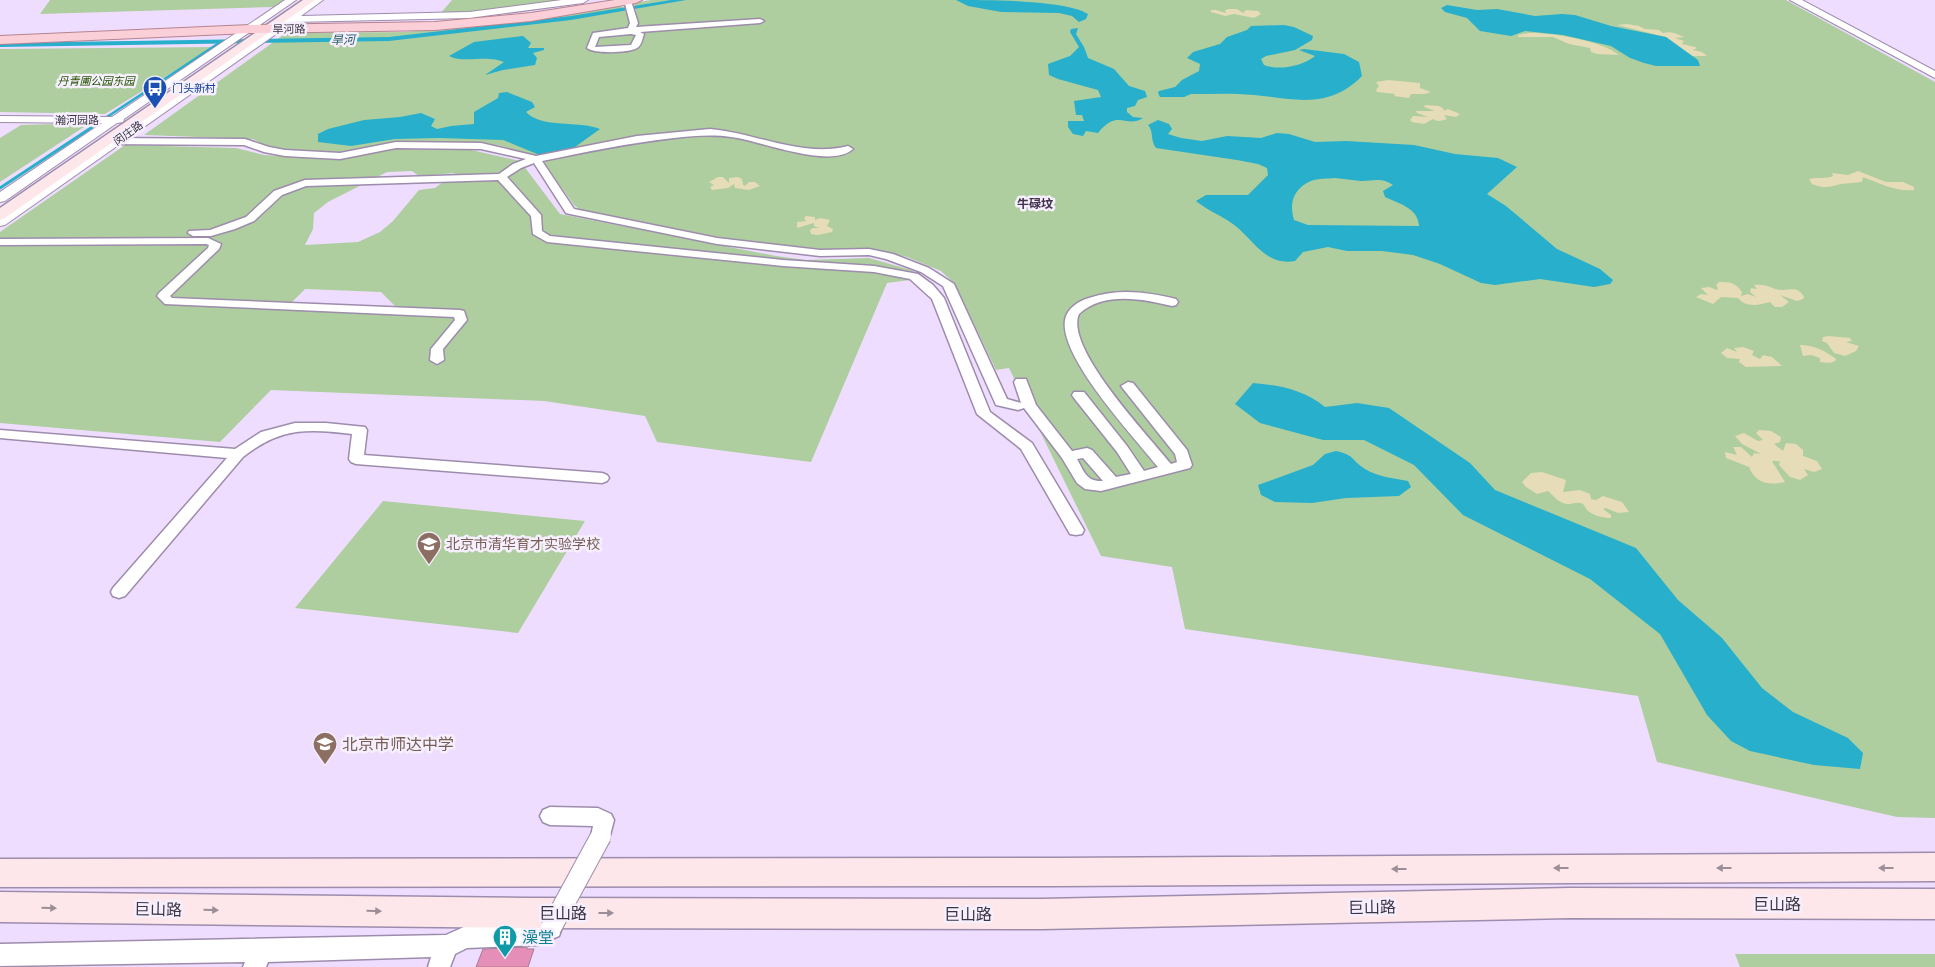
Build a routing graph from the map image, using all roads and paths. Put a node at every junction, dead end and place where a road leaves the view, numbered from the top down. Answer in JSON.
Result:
{"nodes":[{"id":1,"x":291,"y":0,"type":"edge"},
{"id":2,"x":301,"y":0,"type":"edge"},
{"id":3,"x":310,"y":0,"type":"edge"},
{"id":4,"x":318,"y":0,"type":"edge"},
{"id":5,"x":583,"y":0,"type":"edge"},
{"id":6,"x":613,"y":0,"type":"edge"},
{"id":7,"x":1795,"y":0,"type":"edge"},
{"id":8,"x":631,"y":4,"type":"edge"},
{"id":9,"x":760,"y":21,"type":"dead end"},
{"id":10,"x":631,"y":31,"type":"junction"},
{"id":11,"x":261,"y":32,"type":"junction"},
{"id":12,"x":0,"y":39,"type":"edge"},
{"id":13,"x":1935,"y":75,"type":"edge"},
{"id":14,"x":0,"y":119,"type":"edge"},
{"id":15,"x":112,"y":120,"type":"junction"},
{"id":16,"x":112,"y":141,"type":"junction"},
{"id":17,"x":848,"y":149,"type":"dead end"},
{"id":18,"x":536,"y":159,"type":"junction"},
{"id":19,"x":501,"y":177,"type":"junction"},
{"id":20,"x":0,"y":198,"type":"edge"},
{"id":21,"x":0,"y":206,"type":"edge"},
{"id":22,"x":0,"y":215,"type":"edge"},
{"id":23,"x":0,"y":222,"type":"edge"},
{"id":24,"x":74,"y":241,"type":"junction"},
{"id":25,"x":0,"y":242,"type":"edge"},
{"id":26,"x":1172,"y":302,"type":"dead end"},
{"id":27,"x":436,"y":360,"type":"dead end"},
{"id":28,"x":1021,"y":382,"type":"dead end"},
{"id":29,"x":1128,"y":386,"type":"dead end"},
{"id":30,"x":1079,"y":395,"type":"dead end"},
{"id":31,"x":1018,"y":406,"type":"dead end"},
{"id":32,"x":0,"y":434,"type":"edge"},
{"id":33,"x":238,"y":454,"type":"junction"},
{"id":34,"x":1068,"y":456,"type":"junction"},
{"id":35,"x":1167,"y":469,"type":"junction"},
{"id":36,"x":1139,"y":475,"type":"junction"},
{"id":37,"x":602,"y":478,"type":"dead end"},
{"id":38,"x":1112,"y":482,"type":"junction"},
{"id":39,"x":1076,"y":530,"type":"dead end"},
{"id":40,"x":119,"y":592,"type":"dead end"},
{"id":41,"x":550,"y":816,"type":"dead end"},
{"id":42,"x":1935,"y":867,"type":"edge"},
{"id":43,"x":0,"y":873,"type":"edge"},
{"id":44,"x":1935,"y":904,"type":"edge"},
{"id":45,"x":0,"y":907,"type":"edge"},
{"id":46,"x":0,"y":955,"type":"edge"},
{"id":47,"x":443,"y":957,"type":"edge"},
{"id":48,"x":258,"y":959,"type":"edge"},
{"id":49,"x":96,"y":960,"type":"edge"}],
"edges":[{"from":1,"to":11,"type":"street","name":"闵庄路"},
{"from":2,"to":11,"type":"main road","name":"闵庄路"},
{"from":3,"to":11,"type":"main road","name":"闵庄路"},
{"from":4,"to":11,"type":"street","name":"闵庄路"},
{"from":5,"to":11,"type":"street","name":"旱河路"},
{"from":6,"to":11,"type":"main road","name":"旱河路"},
{"from":7,"to":13,"type":"street"},
{"from":8,"to":10,"type":"street"},
{"from":8,"to":11,"type":"main road","name":"旱河路"},
{"from":9,"to":10,"type":"street"},
{"from":10,"to":10,"type":"street"},
{"from":11,"to":12,"type":"main road","name":"旱河路"},
{"from":11,"to":15,"type":"main road","name":"闵庄路"},
{"from":11,"to":16,"type":"main road","name":"闵庄路"},
{"from":14,"to":15,"type":"street","name":"瀚河园路"},
{"from":15,"to":16,"type":"street","name":"瀚河园路"},
{"from":15,"to":20,"type":"street","name":"闵庄路"},
{"from":15,"to":21,"type":"main road","name":"闵庄路"},
{"from":16,"to":18,"type":"street"},
{"from":16,"to":22,"type":"main road","name":"闵庄路"},
{"from":16,"to":23,"type":"street","name":"闵庄路"},
{"from":17,"to":18,"type":"street"},
{"from":18,"to":19,"type":"street"},
{"from":18,"to":31,"type":"street"},
{"from":19,"to":24,"type":"street"},
{"from":19,"to":39,"type":"street"},
{"from":24,"to":25,"type":"street"},
{"from":24,"to":27,"type":"street"},
{"from":26,"to":35,"type":"street"},
{"from":28,"to":34,"type":"street"},
{"from":29,"to":35,"type":"street"},
{"from":30,"to":36,"type":"street"},
{"from":32,"to":33,"type":"street"},
{"from":33,"to":37,"type":"street"},
{"from":33,"to":40,"type":"street"},
{"from":34,"to":38,"type":"street"},
{"from":34,"to":38,"type":"street"},
{"from":35,"to":36,"type":"street"},
{"from":36,"to":38,"type":"street"},
{"from":41,"to":47,"type":"street","bridge":true},
{"from":42,"to":43,"type":"main road","one_way":true},
{"from":45,"to":44,"type":"main road","name":"巨山路","one_way":true},
{"from":46,"to":49,"type":"street"},
{"from":47,"to":48,"type":"street"},
{"from":48,"to":49,"type":"street"}]}
